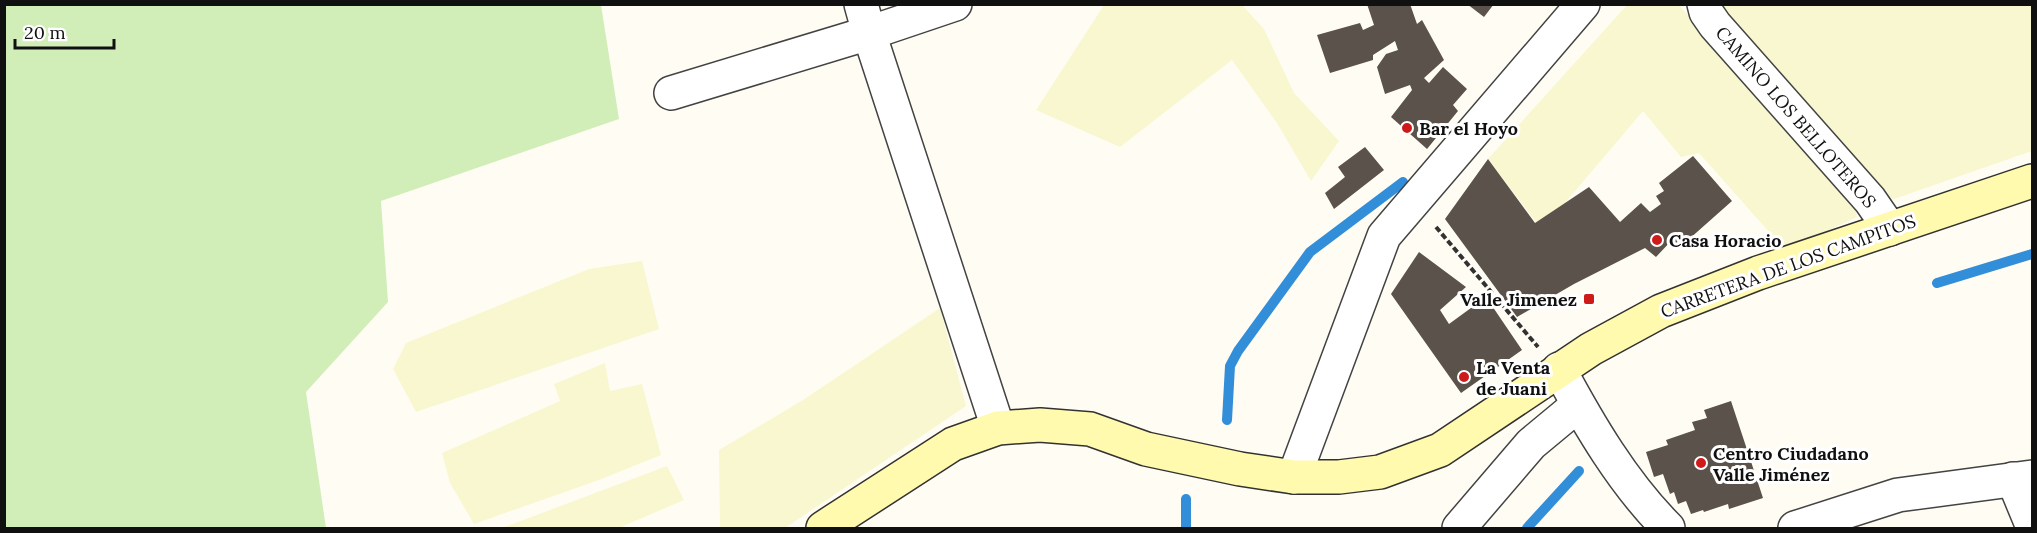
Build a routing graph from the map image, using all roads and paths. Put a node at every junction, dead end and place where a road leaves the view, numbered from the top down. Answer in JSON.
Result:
{"nodes":[{"id":1,"x":955,"y":4,"type":"edge"},
{"id":2,"x":1583,"y":4,"type":"edge"},
{"id":3,"x":1704,"y":4,"type":"edge"},
{"id":4,"x":865,"y":19,"type":"edge"},
{"id":5,"x":671,"y":93,"type":"dead end"},
{"id":6,"x":2032,"y":181,"type":"edge"},
{"id":7,"x":1414,"y":201,"type":"junction"},
{"id":8,"x":1890,"y":229,"type":"junction"},
{"id":9,"x":1559,"y":369,"type":"junction"},
{"id":10,"x":1578,"y":405,"type":"junction"},
{"id":11,"x":998,"y":428,"type":"junction"},
{"id":12,"x":1294,"y":477,"type":"junction"},
{"id":13,"x":2023,"y":478,"type":"edge"},
{"id":14,"x":2032,"y":525,"type":"edge"},
{"id":15,"x":823,"y":528,"type":"edge"},
{"id":16,"x":1459,"y":528,"type":"edge"},
{"id":17,"x":1668,"y":528,"type":"edge"},
{"id":18,"x":1795,"y":528,"type":"edge"}],
"edges":[{"from":1,"to":4,"type":"street"},
{"from":2,"to":7,"type":"street"},
{"from":3,"to":8,"type":"street","name":"CAMINO LOS BELLOTEROS"},
{"from":4,"to":5,"type":"street"},
{"from":4,"to":11,"type":"street"},
{"from":6,"to":8,"type":"main road","name":"CARRETERA DE LOS CAMPITOS"},
{"from":7,"to":9,"type":"path"},
{"from":7,"to":12,"type":"street"},
{"from":8,"to":9,"type":"main road","name":"CARRETERA DE LOS CAMPITOS"},
{"from":9,"to":10,"type":"street"},
{"from":9,"to":12,"type":"main road","name":"CARRETERA DE LOS CAMPITOS"},
{"from":10,"to":16,"type":"street"},
{"from":10,"to":17,"type":"street"},
{"from":11,"to":12,"type":"main road","name":"CARRETERA DE LOS CAMPITOS"},
{"from":11,"to":15,"type":"main road","name":"CARRETERA DE LOS CAMPITOS"},
{"from":13,"to":14,"type":"street"},
{"from":13,"to":18,"type":"street"}]}
